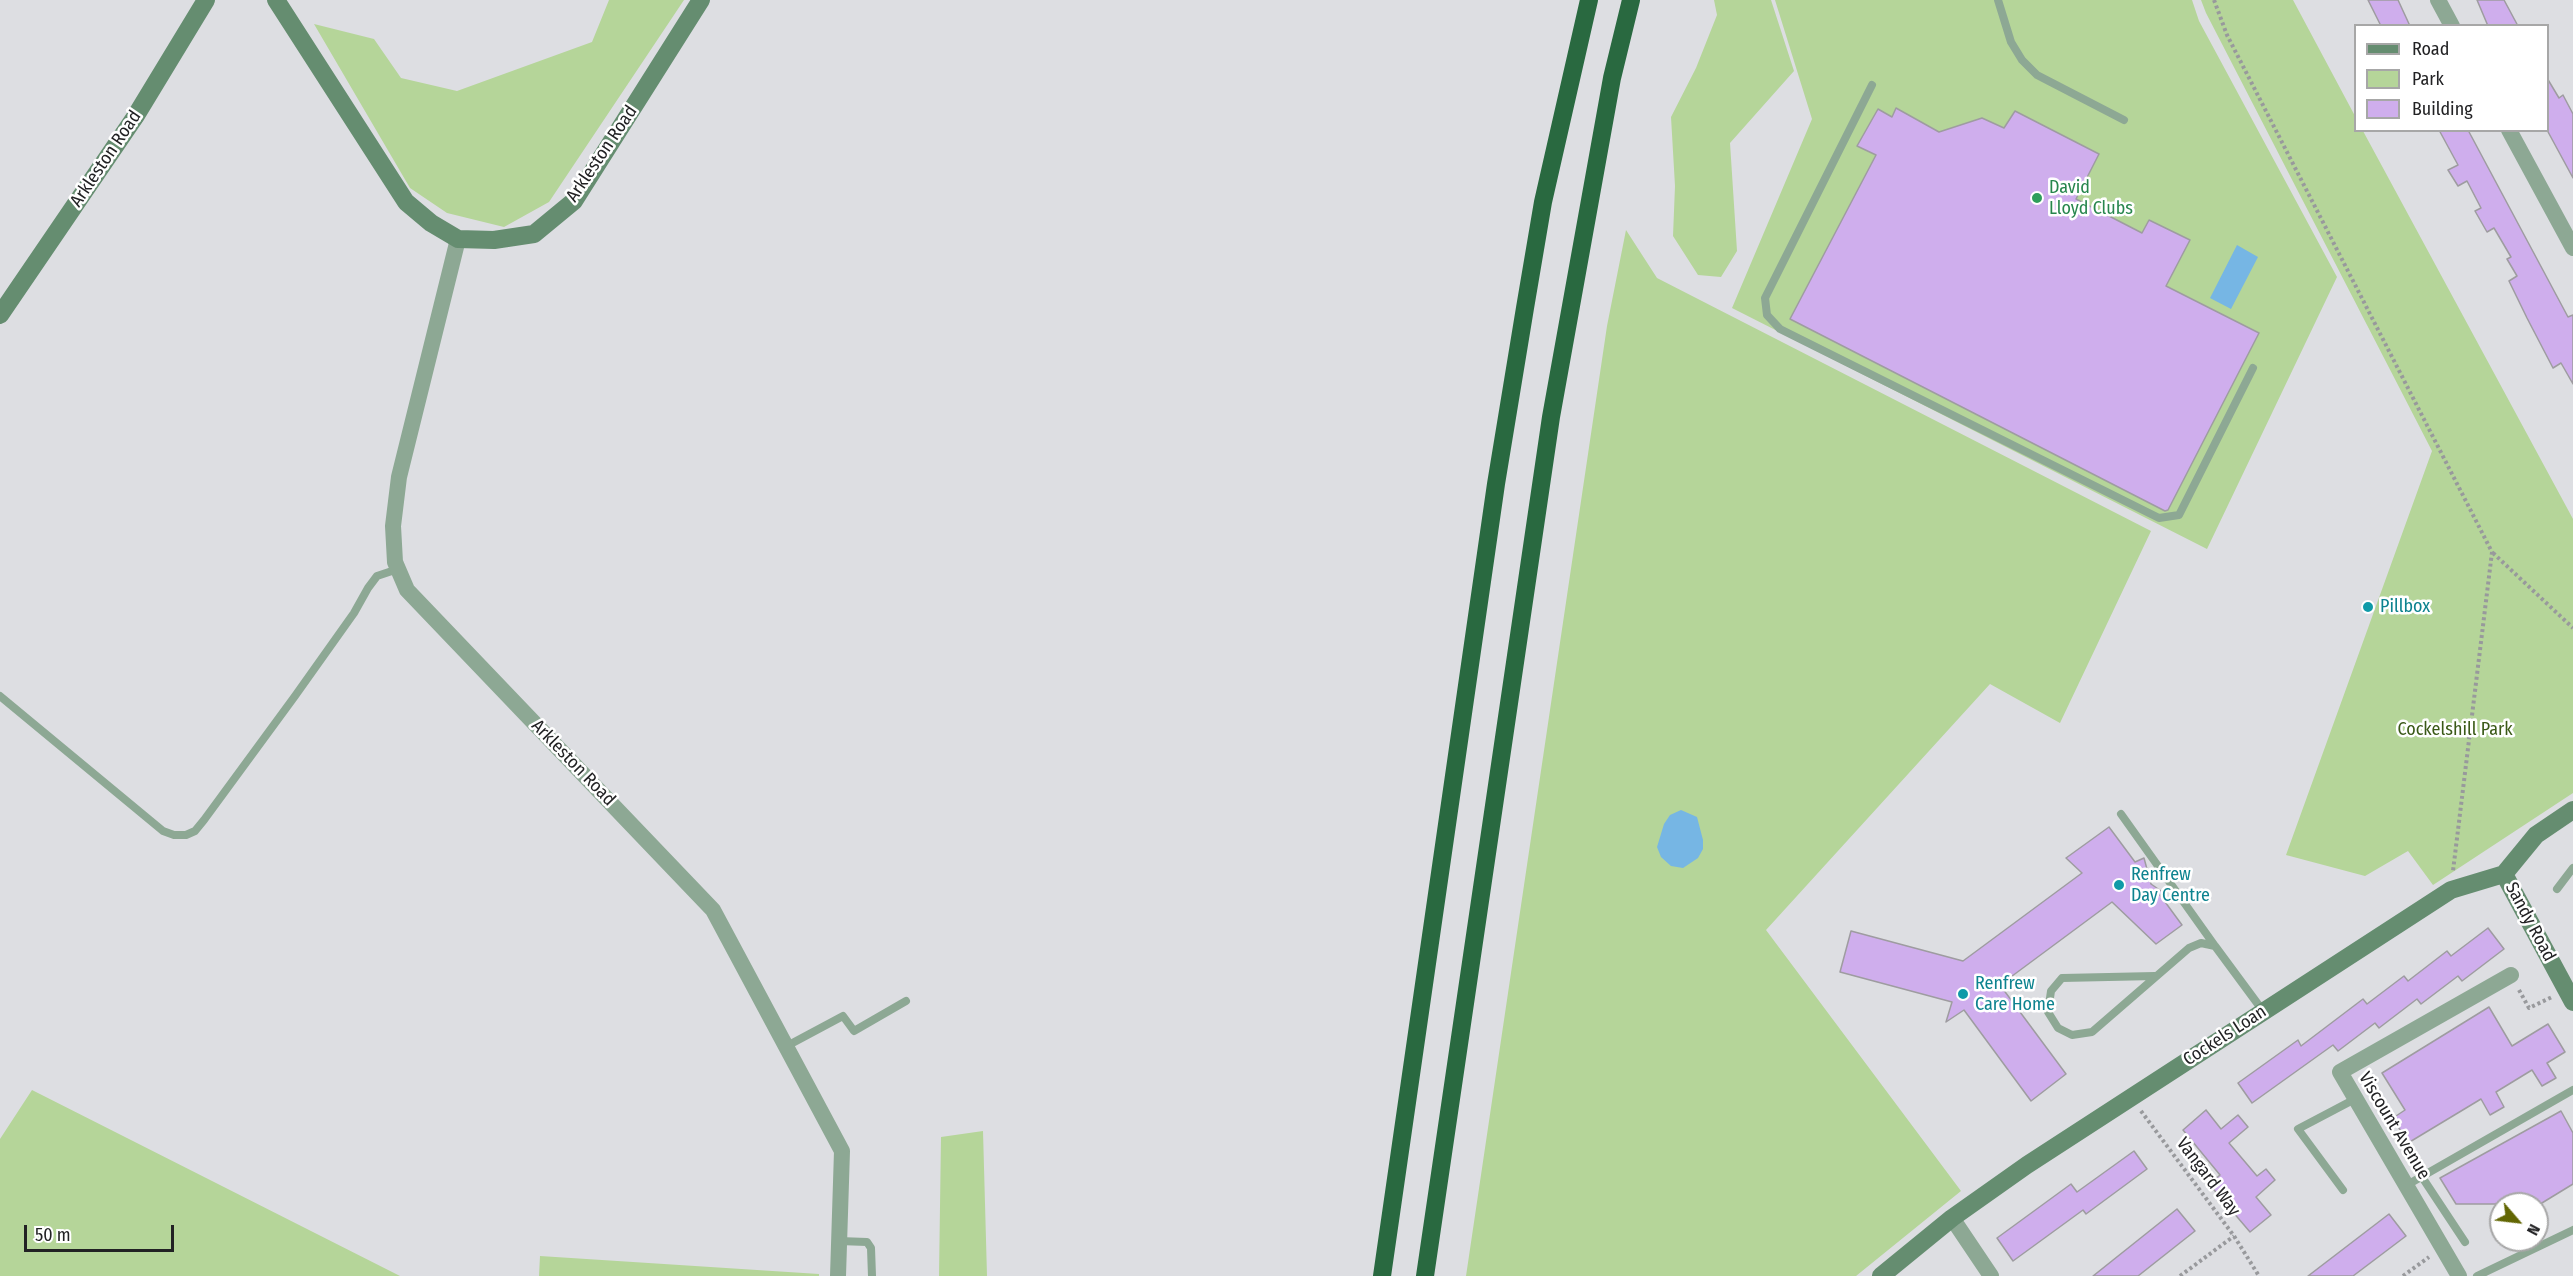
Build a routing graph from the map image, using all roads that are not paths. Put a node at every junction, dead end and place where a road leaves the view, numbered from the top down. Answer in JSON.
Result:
{"nodes":[{"id":1,"x":206,"y":0,"type":"edge"},
{"id":2,"x":276,"y":0,"type":"edge"},
{"id":3,"x":701,"y":0,"type":"edge"},
{"id":4,"x":1589,"y":0,"type":"edge"},
{"id":5,"x":1631,"y":0,"type":"edge"},
{"id":6,"x":1998,"y":0,"type":"edge"},
{"id":7,"x":2438,"y":0,"type":"edge"},
{"id":8,"x":2451,"y":24,"type":"edge"},
{"id":9,"x":1872,"y":85,"type":"dead end"},
{"id":10,"x":2124,"y":120,"type":"dead end"},
{"id":11,"x":2510,"y":132,"type":"edge"},
{"id":12,"x":458,"y":240,"type":"junction"},
{"id":13,"x":2573,"y":248,"type":"edge"},
{"id":14,"x":0,"y":315,"type":"edge"},
{"id":15,"x":2253,"y":368,"type":"dead end"},
{"id":16,"x":398,"y":569,"type":"junction"},
{"id":17,"x":0,"y":696,"type":"edge"},
{"id":18,"x":2573,"y":810,"type":"edge"},
{"id":19,"x":2121,"y":814,"type":"dead end"},
{"id":20,"x":2573,"y":868,"type":"edge"},
{"id":21,"x":2504,"y":874,"type":"junction"},
{"id":22,"x":2557,"y":889,"type":"dead end"},
{"id":23,"x":2215,"y":946,"type":"junction"},
{"id":24,"x":2511,"y":975,"type":"road end"},
{"id":25,"x":2155,"y":976,"type":"junction"},
{"id":26,"x":2569,"y":996,"type":"edge"},
{"id":27,"x":906,"y":1001,"type":"dead end"},
{"id":28,"x":2264,"y":1011,"type":"junction"},
{"id":29,"x":785,"y":1047,"type":"junction"},
{"id":30,"x":2573,"y":1090,"type":"edge"},
{"id":31,"x":2355,"y":1099,"type":"junction"},
{"id":32,"x":2422,"y":1177,"type":"junction"},
{"id":33,"x":2407,"y":1185,"type":"junction"},
{"id":34,"x":2343,"y":1191,"type":"dead end"},
{"id":35,"x":1952,"y":1218,"type":"junction"},
{"id":36,"x":2573,"y":1230,"type":"edge"},
{"id":37,"x":839,"y":1241,"type":"junction"},
{"id":38,"x":2465,"y":1242,"type":"dead end"},
{"id":39,"x":838,"y":1276,"type":"edge"},
{"id":40,"x":872,"y":1276,"type":"edge"},
{"id":41,"x":1382,"y":1276,"type":"edge"},
{"id":42,"x":1425,"y":1276,"type":"edge"},
{"id":43,"x":1881,"y":1276,"type":"edge"},
{"id":44,"x":1991,"y":1276,"type":"edge"},
{"id":45,"x":2458,"y":1276,"type":"edge"},
{"id":46,"x":2477,"y":1276,"type":"edge"}],
"edges":[{"from":1,"to":14,"type":"street","name":"Arkleston Road"},
{"from":2,"to":12,"type":"street"},
{"from":3,"to":12,"type":"street","name":"Arkleston Road"},
{"from":4,"to":41,"type":"highway"},
{"from":5,"to":42,"type":"highway"},
{"from":6,"to":10,"type":"lane"},
{"from":7,"to":8,"type":"street"},
{"from":9,"to":15,"type":"lane"},
{"from":11,"to":13,"type":"street"},
{"from":12,"to":16,"type":"street","name":"Arkleston Road"},
{"from":16,"to":17,"type":"lane"},
{"from":16,"to":29,"type":"street","name":"Arkleston Road"},
{"from":18,"to":21,"type":"street"},
{"from":19,"to":23,"type":"lane"},
{"from":20,"to":22,"type":"lane"},
{"from":21,"to":26,"type":"street","name":"Sandy Road"},
{"from":21,"to":28,"type":"street","name":"Cockels Loan"},
{"from":23,"to":25,"type":"lane"},
{"from":23,"to":28,"type":"lane"},
{"from":24,"to":31,"type":"street","name":"Viscount Avenue"},
{"from":25,"to":25,"type":"lane"},
{"from":27,"to":29,"type":"lane"},
{"from":28,"to":35,"type":"street","name":"Cockels Loan"},
{"from":29,"to":37,"type":"street","name":"Arkleston Road"},
{"from":30,"to":32,"type":"lane"},
{"from":31,"to":33,"type":"street","name":"Viscount Avenue"},
{"from":31,"to":34,"type":"lane"},
{"from":32,"to":33,"type":"lane"},
{"from":32,"to":38,"type":"lane"},
{"from":33,"to":45,"type":"street","name":"Viscount Avenue"},
{"from":35,"to":43,"type":"street","name":"Cockels Loan"},
{"from":35,"to":44,"type":"street"},
{"from":36,"to":46,"type":"lane"},
{"from":37,"to":39,"type":"street","name":"Arkleston Road"},
{"from":37,"to":40,"type":"lane"}]}
